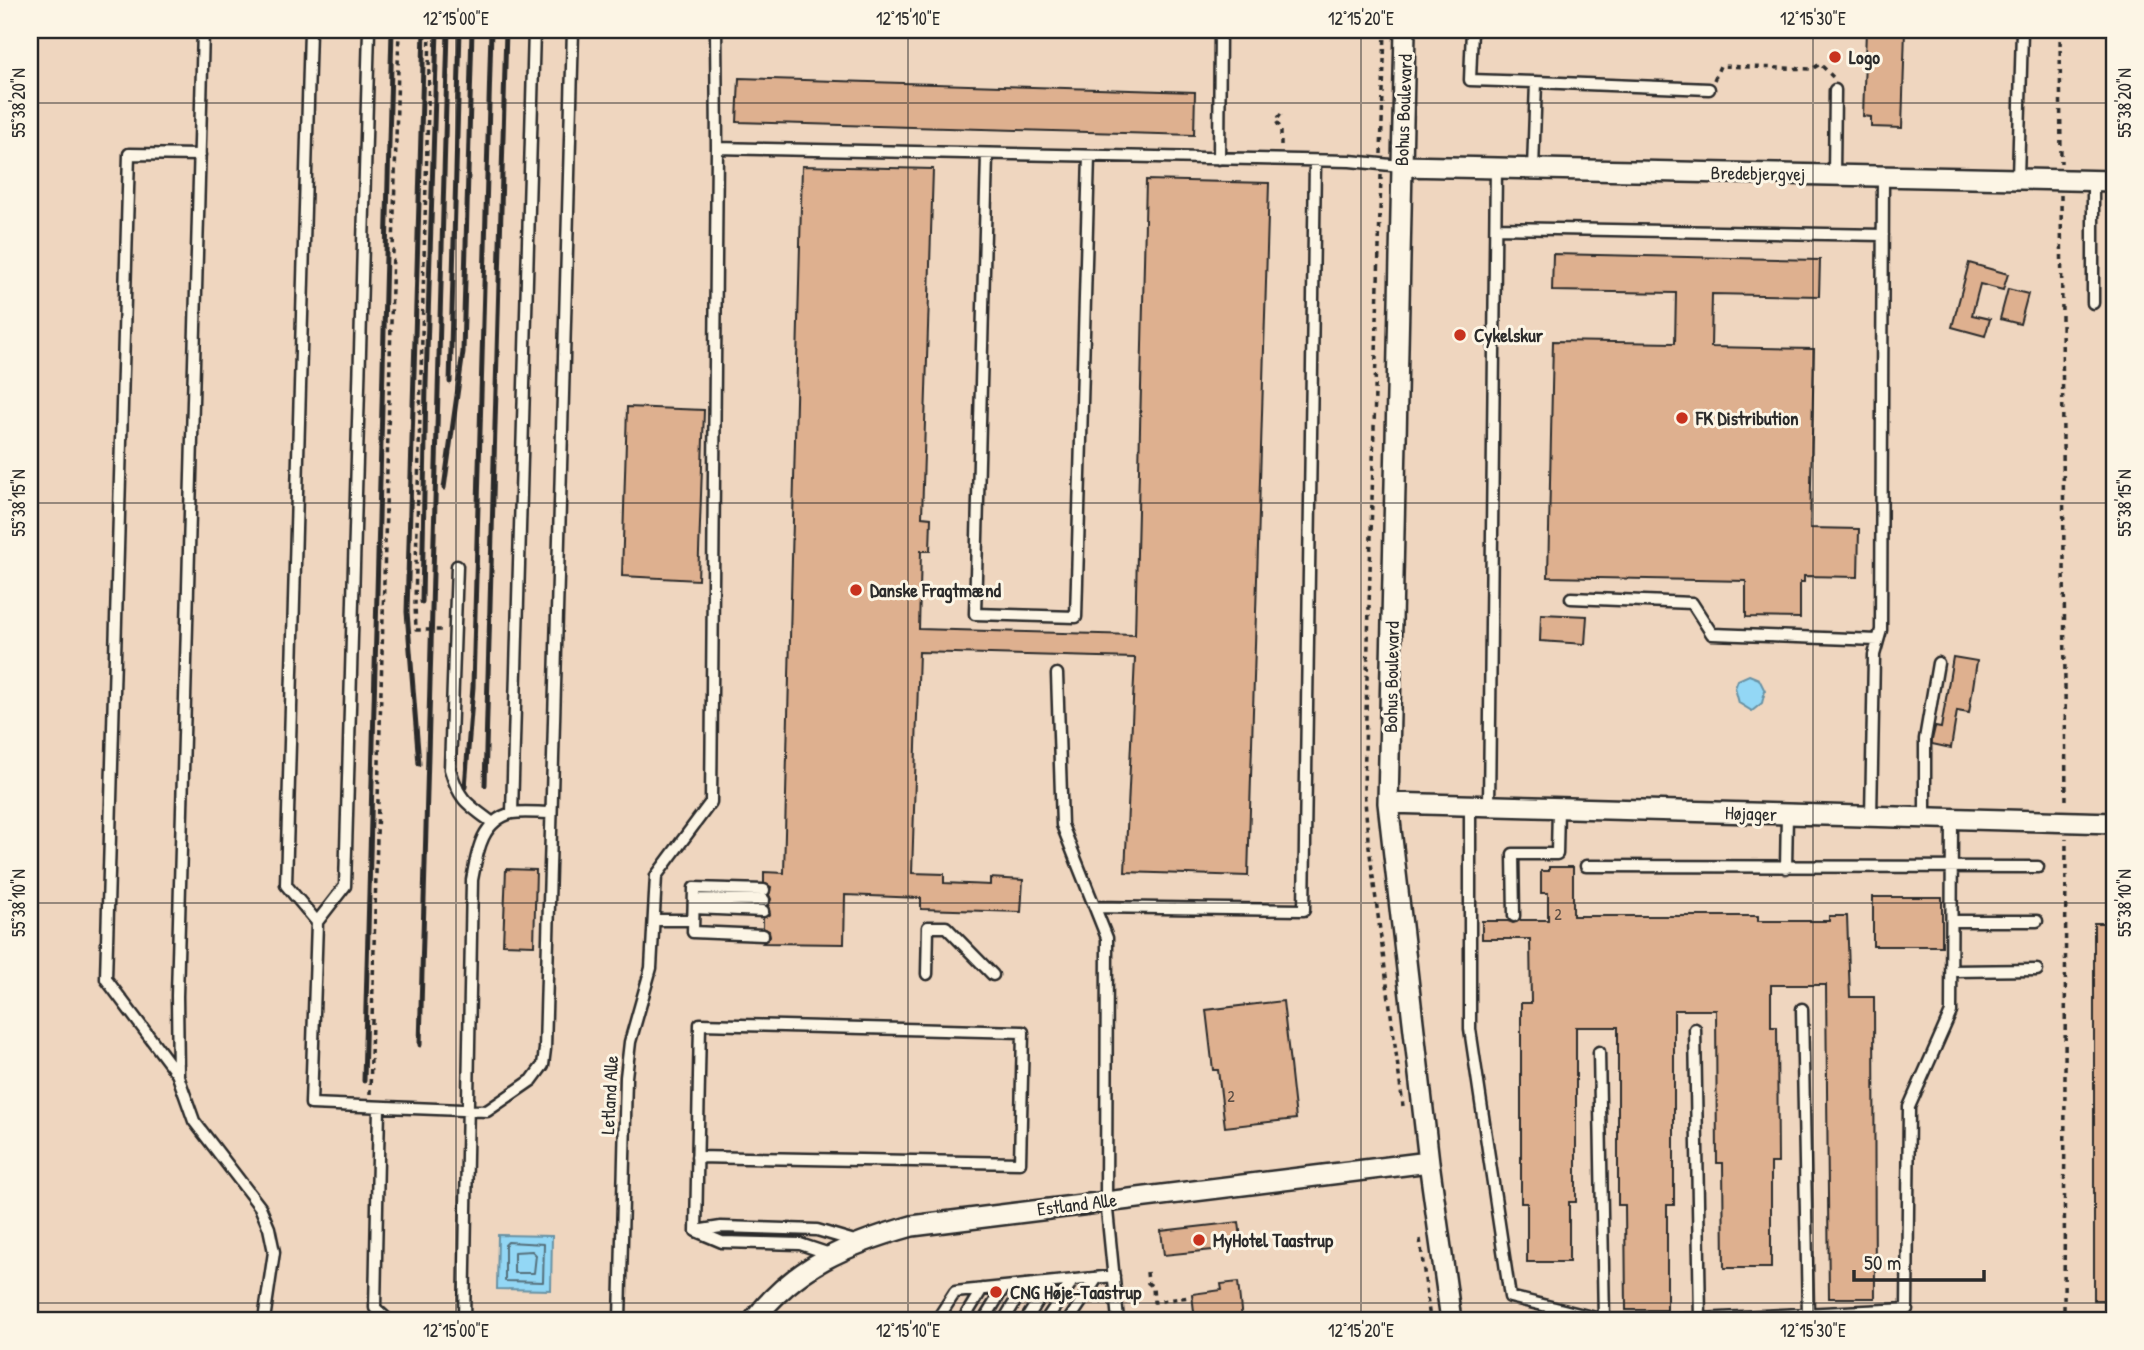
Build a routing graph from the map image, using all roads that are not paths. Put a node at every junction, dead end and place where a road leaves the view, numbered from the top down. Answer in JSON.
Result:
{"nodes":[{"id":1,"x":203,"y":30,"type":"edge"},
{"id":2,"x":310,"y":30,"type":"edge"},
{"id":3,"x":369,"y":30,"type":"edge"},
{"id":4,"x":534,"y":30,"type":"edge"},
{"id":5,"x":573,"y":30,"type":"edge"},
{"id":6,"x":716,"y":30,"type":"edge"},
{"id":7,"x":1220,"y":30,"type":"edge"},
{"id":8,"x":1405,"y":30,"type":"edge"},
{"id":9,"x":1472,"y":30,"type":"edge"},
{"id":10,"x":2022,"y":30,"type":"edge"},
{"id":11,"x":1536,"y":82,"type":"junction"},
{"id":12,"x":1709,"y":89,"type":"road end"},
{"id":13,"x":1835,"y":90,"type":"road end"},
{"id":14,"x":718,"y":148,"type":"junction"},
{"id":15,"x":200,"y":155,"type":"junction"},
{"id":16,"x":987,"y":155,"type":"junction"},
{"id":17,"x":1089,"y":156,"type":"junction"},
{"id":18,"x":1219,"y":159,"type":"junction"},
{"id":19,"x":1315,"y":162,"type":"junction"},
{"id":20,"x":1401,"y":166,"type":"junction"},
{"id":21,"x":1496,"y":168,"type":"junction"},
{"id":22,"x":1533,"y":169,"type":"junction"},
{"id":23,"x":1834,"y":175,"type":"junction"},
{"id":24,"x":1883,"y":176,"type":"junction"},
{"id":25,"x":2018,"y":178,"type":"junction"},
{"id":26,"x":2093,"y":180,"type":"junction"},
{"id":27,"x":2114,"y":181,"type":"edge"},
{"id":28,"x":1496,"y":228,"type":"junction"},
{"id":29,"x":1883,"y":235,"type":"junction"},
{"id":30,"x":2093,"y":303,"type":"dead end"},
{"id":31,"x":457,"y":566,"type":"dead end"},
{"id":32,"x":1571,"y":598,"type":"dead end"},
{"id":33,"x":1878,"y":640,"type":"junction"},
{"id":34,"x":1938,"y":663,"type":"dead end"},
{"id":35,"x":1057,"y":674,"type":"dead end"},
{"id":36,"x":1388,"y":803,"type":"junction"},
{"id":37,"x":1480,"y":806,"type":"junction"},
{"id":38,"x":1558,"y":808,"type":"junction"},
{"id":39,"x":512,"y":813,"type":"junction"},
{"id":40,"x":551,"y":813,"type":"junction"},
{"id":41,"x":1787,"y":814,"type":"junction"},
{"id":42,"x":1871,"y":817,"type":"junction"},
{"id":43,"x":1925,"y":818,"type":"junction"},
{"id":44,"x":1952,"y":819,"type":"junction"},
{"id":45,"x":493,"y":822,"type":"junction"},
{"id":46,"x":2114,"y":823,"type":"edge"},
{"id":47,"x":1586,"y":866,"type":"dead end"},
{"id":48,"x":2038,"y":867,"type":"dead end"},
{"id":49,"x":1786,"y":868,"type":"junction"},
{"id":50,"x":1952,"y":868,"type":"junction"},
{"id":51,"x":694,"y":904,"type":"junction"},
{"id":52,"x":1095,"y":907,"type":"junction"},
{"id":53,"x":1514,"y":916,"type":"dead end"},
{"id":54,"x":655,"y":920,"type":"junction"},
{"id":55,"x":693,"y":920,"type":"junction"},
{"id":56,"x":1953,"y":921,"type":"junction"},
{"id":57,"x":2037,"y":921,"type":"dead end"},
{"id":58,"x":317,"y":922,"type":"junction"},
{"id":59,"x":763,"y":935,"type":"dead end"},
{"id":60,"x":2037,"y":970,"type":"dead end"},
{"id":61,"x":1952,"y":971,"type":"junction"},
{"id":62,"x":927,"y":974,"type":"dead end"},
{"id":63,"x":993,"y":975,"type":"dead end"},
{"id":64,"x":1801,"y":1009,"type":"dead end"},
{"id":65,"x":1695,"y":1029,"type":"dead end"},
{"id":66,"x":1599,"y":1052,"type":"dead end"},
{"id":67,"x":178,"y":1076,"type":"junction"},
{"id":68,"x":374,"y":1107,"type":"junction"},
{"id":69,"x":467,"y":1110,"type":"junction"},
{"id":70,"x":697,"y":1157,"type":"junction"},
{"id":71,"x":1429,"y":1163,"type":"junction"},
{"id":72,"x":1106,"y":1200,"type":"junction"},
{"id":73,"x":696,"y":1231,"type":"junction"},
{"id":74,"x":858,"y":1242,"type":"junction"},
{"id":75,"x":830,"y":1254,"type":"junction"},
{"id":76,"x":1114,"y":1276,"type":"junction"},
{"id":77,"x":1097,"y":1278,"type":"junction"},
{"id":78,"x":1073,"y":1280,"type":"junction"},
{"id":79,"x":1049,"y":1283,"type":"junction"},
{"id":80,"x":1025,"y":1285,"type":"junction"},
{"id":81,"x":1004,"y":1287,"type":"junction"},
{"id":82,"x":982,"y":1289,"type":"junction"},
{"id":83,"x":1808,"y":1314,"type":"junction"},
{"id":84,"x":1700,"y":1319,"type":"edge"},
{"id":85,"x":264,"y":1320,"type":"edge"},
{"id":86,"x":388,"y":1320,"type":"edge"},
{"id":87,"x":464,"y":1320,"type":"edge"},
{"id":88,"x":620,"y":1320,"type":"edge"},
{"id":89,"x":754,"y":1320,"type":"edge"},
{"id":90,"x":937,"y":1320,"type":"edge"},
{"id":91,"x":963,"y":1320,"type":"edge"},
{"id":92,"x":984,"y":1320,"type":"edge"},
{"id":93,"x":1004,"y":1320,"type":"edge"},
{"id":94,"x":1026,"y":1320,"type":"edge"},
{"id":95,"x":1046,"y":1320,"type":"edge"},
{"id":96,"x":1069,"y":1320,"type":"edge"},
{"id":97,"x":1118,"y":1320,"type":"edge"},
{"id":98,"x":1451,"y":1320,"type":"edge"},
{"id":99,"x":1604,"y":1320,"type":"edge"}],
"edges":[{"from":1,"to":15,"type":"lane"},
{"from":2,"to":58,"type":"lane"},
{"from":3,"to":58,"type":"lane"},
{"from":4,"to":39,"type":"lane"},
{"from":5,"to":40,"type":"lane"},
{"from":6,"to":14,"type":"lane"},
{"from":7,"to":18,"type":"lane"},
{"from":8,"to":20,"type":"street","name":"Bohus Boulevard"},
{"from":9,"to":11,"type":"lane"},
{"from":10,"to":25,"type":"lane"},
{"from":11,"to":12,"type":"lane"},
{"from":11,"to":22,"type":"lane"},
{"from":13,"to":23,"type":"lane"},
{"from":14,"to":16,"type":"lane"},
{"from":14,"to":54,"type":"lane","name":"Letland Alle"},
{"from":15,"to":67,"type":"lane"},
{"from":15,"to":67,"type":"lane"},
{"from":16,"to":17,"type":"lane"},
{"from":16,"to":17,"type":"lane"},
{"from":17,"to":18,"type":"lane"},
{"from":18,"to":19,"type":"lane"},
{"from":19,"to":20,"type":"lane"},
{"from":19,"to":52,"type":"lane"},
{"from":20,"to":21,"type":"street","name":"Bredebjergvej"},
{"from":20,"to":36,"type":"street","name":"Bohus Boulevard"},
{"from":21,"to":22,"type":"street","name":"Bredebjergvej"},
{"from":21,"to":28,"type":"lane"},
{"from":22,"to":23,"type":"street","name":"Bredebjergvej"},
{"from":23,"to":24,"type":"street","name":"Bredebjergvej"},
{"from":24,"to":25,"type":"street","name":"Bredebjergvej"},
{"from":24,"to":29,"type":"lane"},
{"from":25,"to":26,"type":"street","name":"Bredebjergvej"},
{"from":26,"to":27,"type":"street","name":"Bredebjergvej"},
{"from":26,"to":30,"type":"lane"},
{"from":28,"to":29,"type":"lane"},
{"from":28,"to":37,"type":"lane"},
{"from":29,"to":33,"type":"lane"},
{"from":31,"to":45,"type":"lane"},
{"from":32,"to":33,"type":"lane"},
{"from":33,"to":42,"type":"lane"},
{"from":34,"to":43,"type":"lane"},
{"from":35,"to":52,"type":"lane"},
{"from":36,"to":37,"type":"street","name":"Højager"},
{"from":36,"to":71,"type":"street","name":"Bohus Boulevard"},
{"from":37,"to":38,"type":"street","name":"Højager"},
{"from":37,"to":99,"type":"lane"},
{"from":38,"to":41,"type":"street","name":"Højager"},
{"from":38,"to":53,"type":"lane"},
{"from":39,"to":40,"type":"lane"},
{"from":39,"to":45,"type":"lane"},
{"from":40,"to":69,"type":"lane"},
{"from":41,"to":42,"type":"street","name":"Højager"},
{"from":41,"to":49,"type":"lane"},
{"from":42,"to":43,"type":"street","name":"Højager"},
{"from":43,"to":44,"type":"street","name":"Højager"},
{"from":44,"to":46,"type":"street","name":"Højager"},
{"from":44,"to":50,"type":"lane"},
{"from":45,"to":69,"type":"lane"},
{"from":47,"to":49,"type":"lane"},
{"from":48,"to":50,"type":"lane"},
{"from":49,"to":50,"type":"lane"},
{"from":50,"to":56,"type":"lane"},
{"from":51,"to":51,"type":"lane"},
{"from":51,"to":55,"type":"lane"},
{"from":52,"to":72,"type":"lane"},
{"from":54,"to":55,"type":"lane"},
{"from":54,"to":88,"type":"lane","name":"Letland Alle"},
{"from":55,"to":59,"type":"lane"},
{"from":56,"to":57,"type":"lane"},
{"from":56,"to":61,"type":"lane"},
{"from":58,"to":68,"type":"lane"},
{"from":60,"to":61,"type":"lane"},
{"from":61,"to":83,"type":"lane"},
{"from":62,"to":63,"type":"lane"},
{"from":64,"to":83,"type":"lane"},
{"from":65,"to":84,"type":"lane"},
{"from":66,"to":99,"type":"lane"},
{"from":67,"to":85,"type":"lane"},
{"from":68,"to":69,"type":"lane"},
{"from":68,"to":86,"type":"lane"},
{"from":69,"to":87,"type":"lane"},
{"from":70,"to":70,"type":"lane"},
{"from":70,"to":73,"type":"lane"},
{"from":71,"to":72,"type":"street","name":"Estland Alle"},
{"from":71,"to":98,"type":"street","name":"Bohus Boulevard"},
{"from":72,"to":74,"type":"street","name":"Estland Alle"},
{"from":72,"to":76,"type":"lane"},
{"from":73,"to":74,"type":"lane"},
{"from":73,"to":75,"type":"lane"},
{"from":74,"to":75,"type":"street","name":"Estland Alle"},
{"from":75,"to":89,"type":"street","name":"Estland Alle"},
{"from":76,"to":77,"type":"lane"},
{"from":76,"to":97,"type":"lane"},
{"from":77,"to":78,"type":"lane"},
{"from":77,"to":96,"type":"lane"},
{"from":78,"to":79,"type":"lane"},
{"from":78,"to":95,"type":"lane"},
{"from":79,"to":80,"type":"lane"},
{"from":79,"to":94,"type":"lane"},
{"from":80,"to":81,"type":"lane"},
{"from":80,"to":93,"type":"lane"},
{"from":81,"to":82,"type":"lane"},
{"from":81,"to":92,"type":"lane"},
{"from":82,"to":90,"type":"lane"},
{"from":82,"to":91,"type":"lane"},
{"from":83,"to":84,"type":"lane"},
{"from":84,"to":99,"type":"lane"}]}
